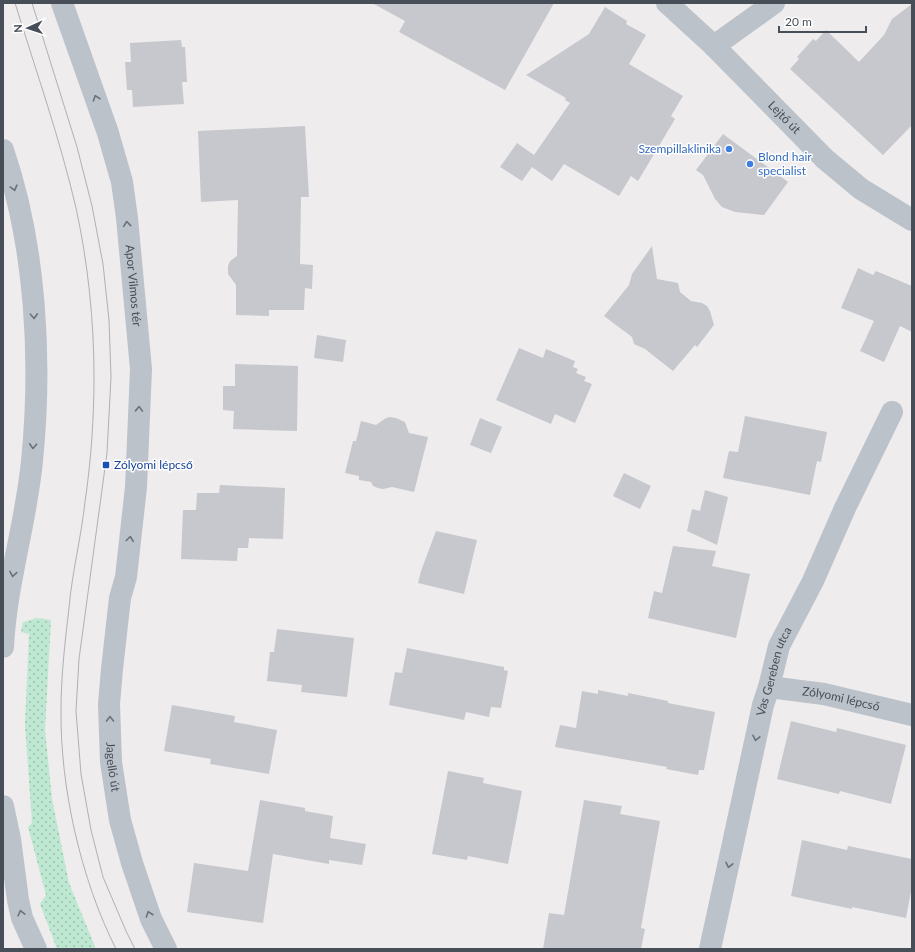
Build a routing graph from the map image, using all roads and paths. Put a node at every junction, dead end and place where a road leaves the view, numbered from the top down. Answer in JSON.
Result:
{"nodes":[{"id":1,"x":62,"y":3,"type":"edge"},
{"id":2,"x":667,"y":3,"type":"edge"},
{"id":3,"x":774,"y":3,"type":"edge"},
{"id":4,"x":714,"y":46,"type":"junction"},
{"id":5,"x":3,"y":150,"type":"edge"},
{"id":6,"x":912,"y":220,"type":"edge"},
{"id":7,"x":892,"y":412,"type":"dead end"},
{"id":8,"x":126,"y":577,"type":"joint"},
{"id":9,"x":4,"y":623,"type":"edge"},
{"id":10,"x":3,"y":647,"type":"edge"},
{"id":11,"x":770,"y":687,"type":"junction"},
{"id":12,"x":912,"y":715,"type":"edge"},
{"id":13,"x":3,"y":806,"type":"edge"},
{"id":14,"x":36,"y":949,"type":"edge"},
{"id":15,"x":166,"y":949,"type":"edge"},
{"id":16,"x":710,"y":949,"type":"edge"}],
"edges":[{"from":8,"to":1,"type":"street","name":"Apor Vilmos tér","one_way":true},
{"from":2,"to":4,"type":"street","name":"Lejtő út"},
{"from":3,"to":4,"type":"street"},
{"from":4,"to":6,"type":"street","name":"Lejtő út"},
{"from":5,"to":9,"type":"street","one_way":true},
{"from":7,"to":11,"type":"street","name":"Vas Gereben utca"},
{"from":15,"to":8,"type":"street","name":"Jagelló út","one_way":true},
{"from":9,"to":10,"type":"street"},
{"from":11,"to":12,"type":"street","name":"Zólyomi lépcső"},
{"from":11,"to":16,"type":"street","name":"Vas Gereben utca","one_way":true},
{"from":14,"to":13,"type":"street","one_way":true}]}
